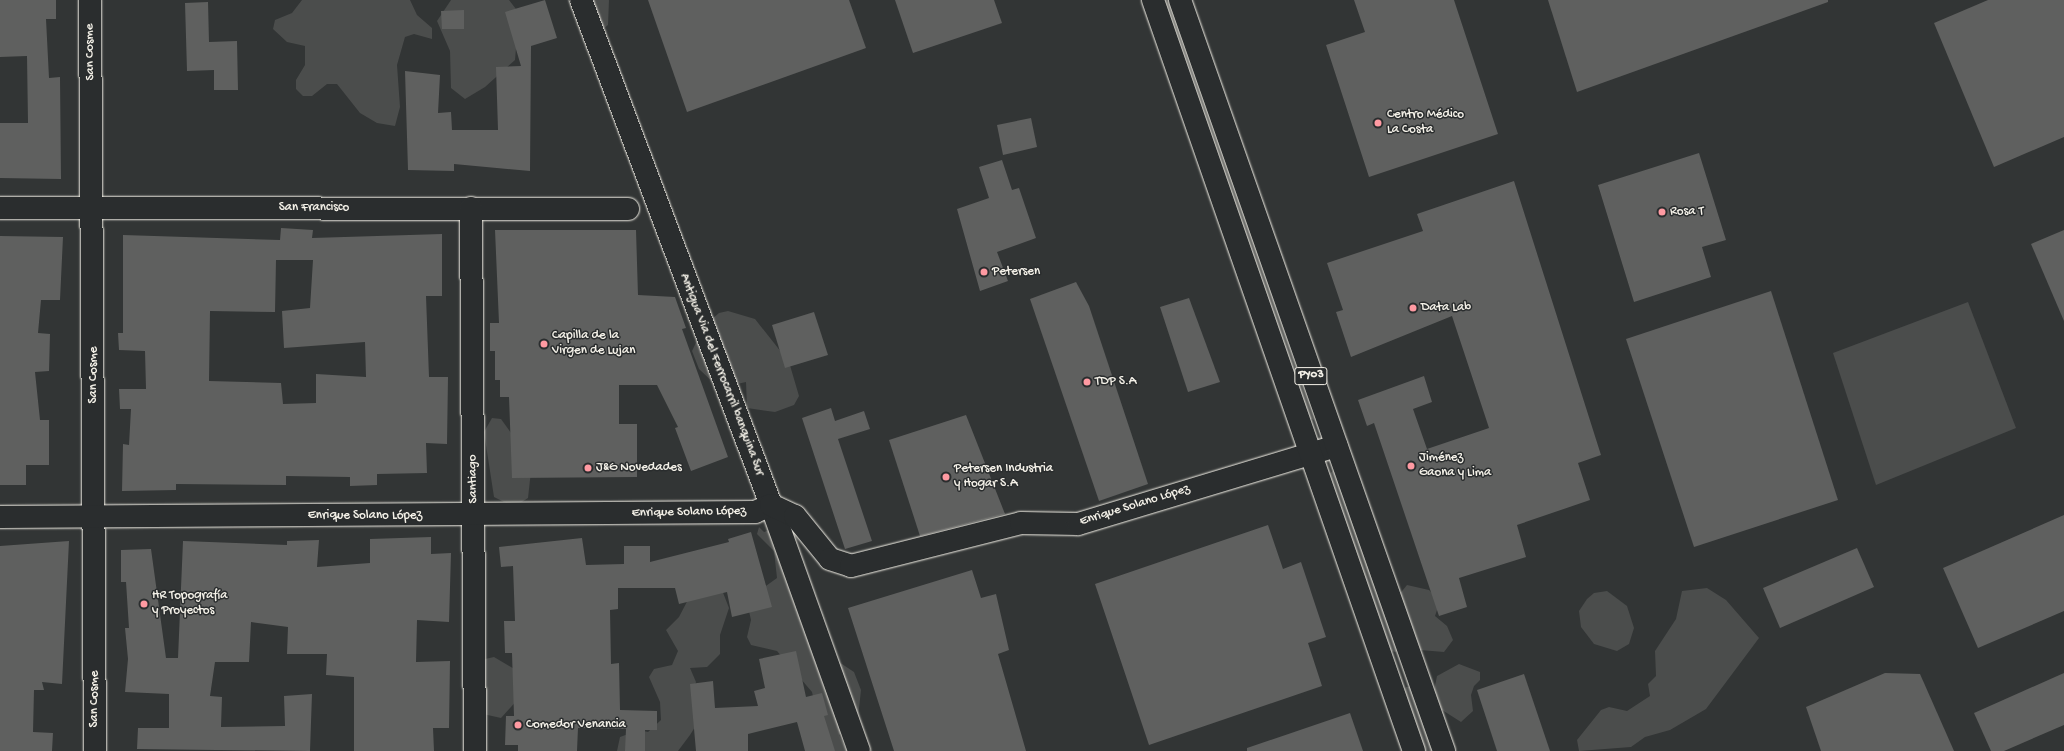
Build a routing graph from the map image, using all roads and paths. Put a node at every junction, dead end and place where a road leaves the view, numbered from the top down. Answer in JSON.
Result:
{"nodes":[{"id":1,"x":90,"y":0,"type":"edge"},
{"id":2,"x":581,"y":0,"type":"edge"},
{"id":3,"x":1153,"y":0,"type":"edge"},
{"id":4,"x":1180,"y":0,"type":"edge"},
{"id":5,"x":0,"y":208,"type":"edge"},
{"id":6,"x":94,"y":208,"type":"junction"},
{"id":7,"x":471,"y":208,"type":"junction"},
{"id":8,"x":628,"y":209,"type":"dead end"},
{"id":9,"x":1336,"y":446,"type":"junction"},
{"id":10,"x":1311,"y":453,"type":"junction"},
{"id":11,"x":771,"y":505,"type":"junction"},
{"id":12,"x":474,"y":516,"type":"junction"},
{"id":13,"x":94,"y":517,"type":"junction"},
{"id":14,"x":0,"y":518,"type":"edge"},
{"id":15,"x":95,"y":751,"type":"edge"},
{"id":16,"x":475,"y":751,"type":"edge"},
{"id":17,"x":859,"y":751,"type":"edge"},
{"id":18,"x":1414,"y":751,"type":"edge"},
{"id":19,"x":1444,"y":751,"type":"edge"}],
"edges":[{"from":1,"to":6,"type":"main road","name":"San Cosme"},
{"from":2,"to":11,"type":"main road","name":"Antigua Via del Ferrocarril banquina Sur"},
{"from":3,"to":10,"type":"main road","number":"PY03"},
{"from":4,"to":9,"type":"main road","number":"PY03"},
{"from":5,"to":6,"type":"main road","name":"San Francisco"},
{"from":6,"to":7,"type":"main road","name":"San Francisco"},
{"from":6,"to":13,"type":"main road","name":"San Cosme"},
{"from":7,"to":8,"type":"main road","name":"San Francisco"},
{"from":7,"to":12,"type":"main road","name":"Santiago"},
{"from":9,"to":10,"type":"main road","name":"Enrique Solano López"},
{"from":9,"to":19,"type":"main road","number":"PY03"},
{"from":10,"to":11,"type":"main road","name":"Enrique Solano López"},
{"from":10,"to":18,"type":"main road","number":"PY03"},
{"from":11,"to":12,"type":"main road","name":"Enrique Solano López"},
{"from":11,"to":17,"type":"main road","name":"Antigua Via del Ferrocarril banquina Sur"},
{"from":12,"to":13,"type":"main road","name":"Enrique Solano López"},
{"from":12,"to":16,"type":"main road","name":"Santiago"},
{"from":13,"to":14,"type":"main road","name":"Enrique Solano López"},
{"from":13,"to":15,"type":"main road","name":"San Cosme"}]}
